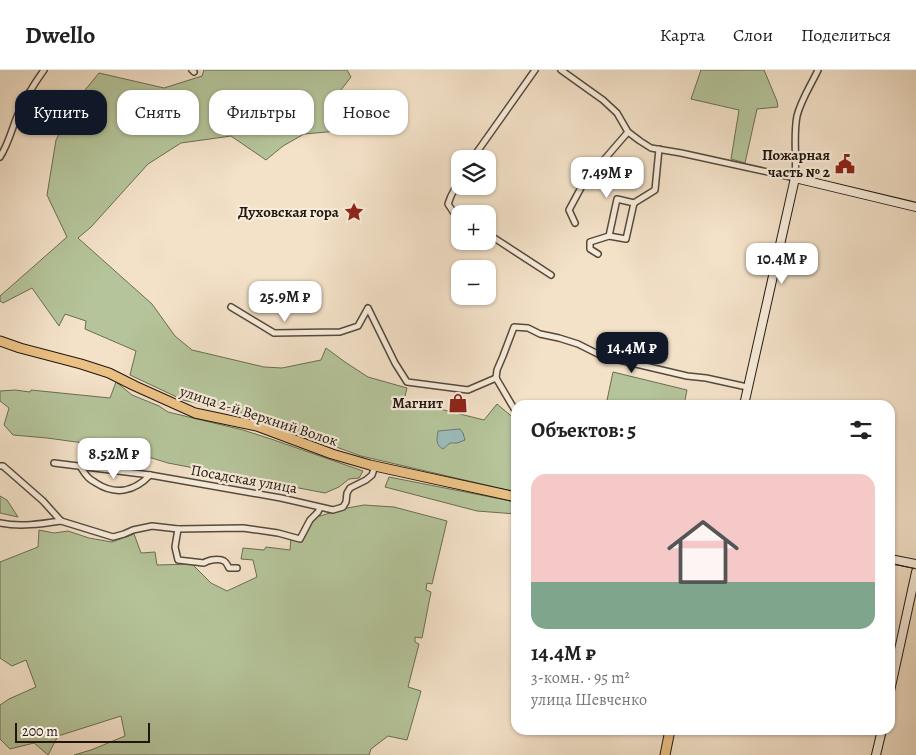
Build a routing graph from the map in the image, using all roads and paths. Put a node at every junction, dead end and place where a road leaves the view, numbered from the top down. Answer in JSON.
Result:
{"nodes":[{"id":1,"x":44,"y":70,"type":"edge"},
{"id":2,"x":535,"y":70,"type":"edge"},
{"id":3,"x":561,"y":70,"type":"edge"},
{"id":4,"x":818,"y":70,"type":"edge"},
{"id":5,"x":628,"y":132,"type":"junction"},
{"id":6,"x":659,"y":149,"type":"junction"},
{"id":7,"x":478,"y":150,"type":"edge"},
{"id":8,"x":0,"y":157,"type":"edge"},
{"id":9,"x":795,"y":178,"type":"junction"},
{"id":10,"x":452,"y":195,"type":"edge"},
{"id":11,"x":634,"y":203,"type":"junction"},
{"id":12,"x":916,"y":207,"type":"edge"},
{"id":13,"x":451,"y":208,"type":"edge"},
{"id":14,"x":575,"y":223,"type":"dead end"},
{"id":15,"x":609,"y":236,"type":"junction"},
{"id":16,"x":496,"y":239,"type":"edge"},
{"id":17,"x":598,"y":254,"type":"dead end"},
{"id":18,"x":551,"y":275,"type":"dead end"},
{"id":19,"x":231,"y":307,"type":"dead end"},
{"id":20,"x":0,"y":341,"type":"edge"},
{"id":21,"x":496,"y":378,"type":"junction"},
{"id":22,"x":747,"y":388,"type":"junction"},
{"id":23,"x":745,"y":400,"type":"edge"},
{"id":24,"x":511,"y":404,"type":"edge"},
{"id":25,"x":54,"y":463,"type":"dead end"},
{"id":26,"x":0,"y":466,"type":"edge"},
{"id":27,"x":80,"y":466,"type":"junction"},
{"id":28,"x":375,"y":466,"type":"junction"},
{"id":29,"x":150,"y":475,"type":"junction"},
{"id":30,"x":511,"y":496,"type":"edge"},
{"id":31,"x":320,"y":508,"type":"junction"},
{"id":32,"x":61,"y":521,"type":"junction"},
{"id":33,"x":0,"y":522,"type":"edge"},
{"id":34,"x":178,"y":529,"type":"junction"},
{"id":35,"x":895,"y":559,"type":"edge"},
{"id":36,"x":916,"y":564,"type":"edge"},
{"id":37,"x":237,"y":568,"type":"dead end"},
{"id":38,"x":916,"y":572,"type":"edge"},
{"id":39,"x":895,"y":668,"type":"edge"},
{"id":40,"x":669,"y":735,"type":"edge"},
{"id":41,"x":881,"y":735,"type":"edge"},
{"id":42,"x":665,"y":755,"type":"edge"},
{"id":43,"x":876,"y":755,"type":"edge"}],
"edges":[{"from":1,"to":8,"type":"street"},
{"from":2,"to":7,"type":"street"},
{"from":3,"to":5,"type":"street"},
{"from":4,"to":9,"type":"street"},
{"from":5,"to":6,"type":"street"},
{"from":5,"to":14,"type":"street"},
{"from":6,"to":9,"type":"street"},
{"from":6,"to":11,"type":"street"},
{"from":9,"to":12,"type":"street"},
{"from":9,"to":22,"type":"street"},
{"from":10,"to":13,"type":"street"},
{"from":11,"to":15,"type":"street"},
{"from":11,"to":15,"type":"street"},
{"from":15,"to":17,"type":"street"},
{"from":16,"to":18,"type":"street"},
{"from":19,"to":21,"type":"street"},
{"from":20,"to":28,"type":"main road","name":"улица 2-й Верхний Волок"},
{"from":21,"to":22,"type":"street"},
{"from":21,"to":24,"type":"street"},
{"from":22,"to":23,"type":"street"},
{"from":25,"to":27,"type":"street","name":"Посадская улица"},
{"from":26,"to":32,"type":"street"},
{"from":27,"to":29,"type":"street","name":"Посадская улица"},
{"from":27,"to":29,"type":"street"},
{"from":28,"to":30,"type":"main road","name":"улица 2-й Верхний Волок"},
{"from":28,"to":31,"type":"street","name":"Посадская улица"},
{"from":29,"to":31,"type":"street","name":"Посадская улица"},
{"from":31,"to":34,"type":"street"},
{"from":32,"to":33,"type":"street"},
{"from":32,"to":34,"type":"street"},
{"from":34,"to":37,"type":"street"},
{"from":35,"to":36,"type":"street"},
{"from":38,"to":39,"type":"street"},
{"from":40,"to":42,"type":"main road"},
{"from":41,"to":43,"type":"street"}]}
